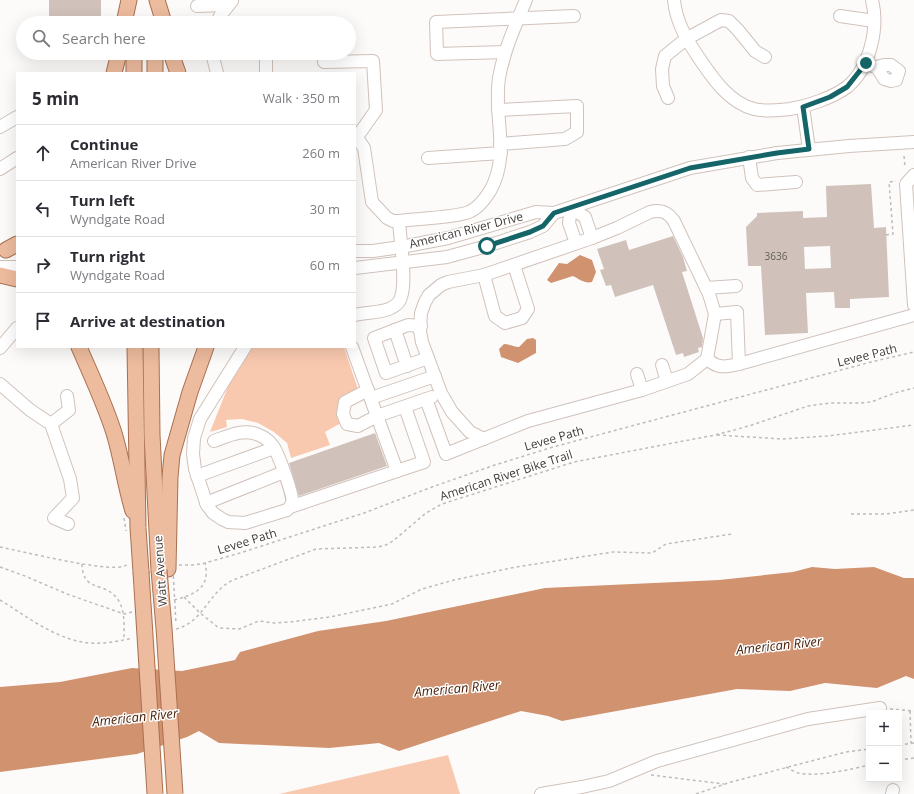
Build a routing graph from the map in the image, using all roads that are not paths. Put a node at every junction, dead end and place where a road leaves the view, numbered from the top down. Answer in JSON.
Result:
{"nodes":[{"id":1,"x":131,"y":0,"type":"edge"},
{"id":2,"x":157,"y":0,"type":"edge"},
{"id":3,"x":526,"y":0,"type":"edge"},
{"id":4,"x":674,"y":0,"type":"edge"},
{"id":5,"x":872,"y":0,"type":"edge"},
{"id":6,"x":216,"y":3,"type":"edge"},
{"id":7,"x":231,"y":3,"type":"edge"},
{"id":8,"x":197,"y":6,"type":"dead end"},
{"id":9,"x":126,"y":16,"type":"edge"},
{"id":10,"x":132,"y":16,"type":"edge"},
{"id":11,"x":156,"y":16,"type":"edge"},
{"id":12,"x":162,"y":16,"type":"edge"},
{"id":13,"x":220,"y":16,"type":"edge"},
{"id":14,"x":574,"y":16,"type":"dead end"},
{"id":15,"x":840,"y":16,"type":"dead end"},
{"id":16,"x":518,"y":19,"type":"junction"},
{"id":17,"x":874,"y":21,"type":"junction"},
{"id":18,"x":686,"y":39,"type":"junction"},
{"id":19,"x":505,"y":52,"type":"junction"},
{"id":20,"x":765,"y":57,"type":"dead end"},
{"id":21,"x":118,"y":60,"type":"edge"},
{"id":22,"x":134,"y":60,"type":"edge"},
{"id":23,"x":155,"y":60,"type":"edge"},
{"id":24,"x":173,"y":60,"type":"edge"},
{"id":25,"x":214,"y":60,"type":"edge"},
{"id":26,"x":266,"y":60,"type":"edge"},
{"id":27,"x":324,"y":62,"type":"dead end"},
{"id":28,"x":864,"y":65,"type":"junction"},
{"id":29,"x":877,"y":67,"type":"dead end"},
{"id":30,"x":114,"y":72,"type":"edge"},
{"id":31,"x":134,"y":72,"type":"edge"},
{"id":32,"x":155,"y":72,"type":"edge"},
{"id":33,"x":178,"y":72,"type":"edge"},
{"id":34,"x":217,"y":72,"type":"edge"},
{"id":35,"x":266,"y":72,"type":"edge"},
{"id":36,"x":668,"y":98,"type":"dead end"},
{"id":37,"x":803,"y":107,"type":"junction"},
{"id":38,"x":498,"y":110,"type":"junction"},
{"id":39,"x":16,"y":117,"type":"edge"},
{"id":40,"x":0,"y":127,"type":"edge"},
{"id":41,"x":356,"y":136,"type":"edge"},
{"id":42,"x":914,"y":142,"type":"edge"},
{"id":43,"x":501,"y":148,"type":"junction"},
{"id":44,"x":809,"y":149,"type":"junction"},
{"id":45,"x":749,"y":157,"type":"junction"},
{"id":46,"x":428,"y":158,"type":"dead end"},
{"id":47,"x":16,"y":159,"type":"edge"},
{"id":48,"x":0,"y":169,"type":"edge"},
{"id":49,"x":910,"y":173,"type":"edge"},
{"id":50,"x":796,"y":182,"type":"dead end"},
{"id":51,"x":571,"y":208,"type":"junction"},
{"id":52,"x":554,"y":213,"type":"junction"},
{"id":53,"x":399,"y":221,"type":"junction"},
{"id":54,"x":592,"y":238,"type":"junction"},
{"id":55,"x":576,"y":244,"type":"junction"},
{"id":56,"x":401,"y":247,"type":"junction"},
{"id":57,"x":356,"y":251,"type":"edge"},
{"id":58,"x":402,"y":263,"type":"junction"},
{"id":59,"x":514,"y":265,"type":"junction"},
{"id":60,"x":0,"y":267,"type":"edge"},
{"id":61,"x":16,"y":267,"type":"edge"},
{"id":62,"x":356,"y":268,"type":"edge"},
{"id":63,"x":0,"y":275,"type":"edge"},
{"id":64,"x":484,"y":275,"type":"junction"},
{"id":65,"x":16,"y":278,"type":"edge"},
{"id":66,"x":736,"y":286,"type":"dead end"},
{"id":67,"x":706,"y":288,"type":"junction"},
{"id":68,"x":914,"y":304,"type":"edge"},
{"id":69,"x":714,"y":314,"type":"junction"},
{"id":70,"x":356,"y":315,"type":"edge"},
{"id":71,"x":914,"y":315,"type":"edge"},
{"id":72,"x":421,"y":326,"type":"junction"},
{"id":73,"x":16,"y":329,"type":"edge"},
{"id":74,"x":394,"y":330,"type":"junction"},
{"id":75,"x":0,"y":348,"type":"edge"},
{"id":76,"x":80,"y":348,"type":"edge"},
{"id":77,"x":135,"y":348,"type":"edge"},
{"id":78,"x":151,"y":348,"type":"edge"},
{"id":79,"x":206,"y":348,"type":"edge"},
{"id":80,"x":244,"y":348,"type":"edge"},
{"id":81,"x":352,"y":348,"type":"edge"},
{"id":82,"x":428,"y":358,"type":"junction"},
{"id":83,"x":707,"y":359,"type":"junction"},
{"id":84,"x":739,"y":364,"type":"junction"},
{"id":85,"x":662,"y":365,"type":"dead end"},
{"id":86,"x":407,"y":366,"type":"junction"},
{"id":87,"x":636,"y":374,"type":"dead end"},
{"id":88,"x":435,"y":376,"type":"junction"},
{"id":89,"x":667,"y":381,"type":"junction"},
{"id":90,"x":0,"y":384,"type":"edge"},
{"id":91,"x":642,"y":390,"type":"junction"},
{"id":92,"x":441,"y":393,"type":"junction"},
{"id":93,"x":370,"y":394,"type":"junction"},
{"id":94,"x":67,"y":396,"type":"dead end"},
{"id":95,"x":426,"y":399,"type":"junction"},
{"id":96,"x":405,"y":407,"type":"junction"},
{"id":97,"x":377,"y":416,"type":"junction"},
{"id":98,"x":52,"y":424,"type":"junction"},
{"id":99,"x":484,"y":439,"type":"junction"},
{"id":100,"x":214,"y":441,"type":"dead end"},
{"id":101,"x":274,"y":448,"type":"junction"},
{"id":102,"x":397,"y":471,"type":"junction"},
{"id":103,"x":284,"y":472,"type":"junction"},
{"id":104,"x":197,"y":476,"type":"junction"},
{"id":105,"x":206,"y":503,"type":"junction"},
{"id":106,"x":290,"y":507,"type":"junction"},
{"id":107,"x":64,"y":508,"type":"dead end"},
{"id":108,"x":138,"y":528,"type":"junction"},
{"id":109,"x":169,"y":568,"type":"junction"},
{"id":110,"x":880,"y":708,"type":"road end"},
{"id":111,"x":155,"y":794,"type":"edge"},
{"id":112,"x":176,"y":794,"type":"edge"},
{"id":113,"x":541,"y":794,"type":"edge"}],
"edges":[{"from":1,"to":9,"type":"main road"},
{"from":1,"to":10,"type":"main road"},
{"from":2,"to":11,"type":"main road"},
{"from":2,"to":12,"type":"main road"},
{"from":3,"to":16,"type":"street"},
{"from":4,"to":18,"type":"street"},
{"from":5,"to":17,"type":"street"},
{"from":6,"to":7,"type":"street"},
{"from":6,"to":8,"type":"street"},
{"from":7,"to":13,"type":"street"},
{"from":14,"to":16,"type":"street"},
{"from":15,"to":17,"type":"street"},
{"from":16,"to":19,"type":"street"},
{"from":16,"to":19,"type":"street"},
{"from":17,"to":28,"type":"street"},
{"from":18,"to":20,"type":"street"},
{"from":18,"to":36,"type":"street"},
{"from":18,"to":37,"type":"street"},
{"from":19,"to":38,"type":"street"},
{"from":21,"to":30,"type":"main road"},
{"from":22,"to":31,"type":"main road"},
{"from":23,"to":32,"type":"main road"},
{"from":24,"to":33,"type":"main road"},
{"from":25,"to":34,"type":"street"},
{"from":26,"to":35,"type":"street"},
{"from":27,"to":41,"type":"street"},
{"from":28,"to":29,"type":"street"},
{"from":28,"to":37,"type":"street"},
{"from":37,"to":44,"type":"street"},
{"from":38,"to":43,"type":"street"},
{"from":38,"to":43,"type":"street"},
{"from":39,"to":40,"type":"street"},
{"from":41,"to":53,"type":"street"},
{"from":42,"to":44,"type":"street","name":"American River Drive"},
{"from":43,"to":46,"type":"street"},
{"from":43,"to":53,"type":"street"},
{"from":44,"to":45,"type":"street","name":"American River Drive"},
{"from":45,"to":50,"type":"street"},
{"from":45,"to":51,"type":"street","name":"American River Drive"},
{"from":47,"to":48,"type":"street"},
{"from":49,"to":68,"type":"street"},
{"from":51,"to":52,"type":"street","name":"American River Drive"},
{"from":51,"to":54,"type":"street"},
{"from":51,"to":55,"type":"street"},
{"from":52,"to":56,"type":"street","name":"American River Drive"},
{"from":52,"to":58,"type":"street","name":"American River Drive"},
{"from":53,"to":56,"type":"street"},
{"from":54,"to":55,"type":"street"},
{"from":54,"to":67,"type":"street"},
{"from":55,"to":59,"type":"street"},
{"from":56,"to":57,"type":"street","name":"American River Drive"},
{"from":56,"to":58,"type":"street"},
{"from":58,"to":62,"type":"street","name":"American River Drive"},
{"from":58,"to":70,"type":"street"},
{"from":59,"to":64,"type":"street"},
{"from":59,"to":64,"type":"street"},
{"from":60,"to":61,"type":"street"},
{"from":63,"to":65,"type":"main road"},
{"from":64,"to":72,"type":"street"},
{"from":66,"to":67,"type":"street"},
{"from":67,"to":69,"type":"street"},
{"from":69,"to":83,"type":"street"},
{"from":69,"to":84,"type":"street"},
{"from":71,"to":84,"type":"street"},
{"from":72,"to":74,"type":"street"},
{"from":72,"to":82,"type":"street"},
{"from":73,"to":75,"type":"street"},
{"from":74,"to":86,"type":"street"},
{"from":74,"to":86,"type":"street"},
{"from":76,"to":108,"type":"main road"},
{"from":77,"to":108,"type":"main road","name":"Watt Avenue"},
{"from":78,"to":109,"type":"main road","name":"Watt Avenue"},
{"from":79,"to":109,"type":"main road"},
{"from":80,"to":104,"type":"street"},
{"from":81,"to":93,"type":"street"},
{"from":82,"to":86,"type":"street"},
{"from":82,"to":88,"type":"street"},
{"from":83,"to":84,"type":"street"},
{"from":83,"to":89,"type":"street"},
{"from":85,"to":89,"type":"street"},
{"from":87,"to":91,"type":"street"},
{"from":88,"to":92,"type":"street"},
{"from":88,"to":93,"type":"street"},
{"from":89,"to":91,"type":"street"},
{"from":90,"to":98,"type":"street"},
{"from":91,"to":99,"type":"street"},
{"from":92,"to":95,"type":"street"},
{"from":92,"to":99,"type":"street"},
{"from":93,"to":97,"type":"street"},
{"from":93,"to":97,"type":"street"},
{"from":94,"to":98,"type":"street"},
{"from":95,"to":96,"type":"street"},
{"from":95,"to":99,"type":"street"},
{"from":96,"to":97,"type":"street"},
{"from":96,"to":102,"type":"street"},
{"from":97,"to":102,"type":"street"},
{"from":98,"to":107,"type":"street"},
{"from":100,"to":101,"type":"street"},
{"from":101,"to":103,"type":"street"},
{"from":101,"to":104,"type":"street"},
{"from":102,"to":106,"type":"street"},
{"from":103,"to":105,"type":"street"},
{"from":103,"to":106,"type":"street"},
{"from":104,"to":105,"type":"street"},
{"from":105,"to":106,"type":"street"},
{"from":108,"to":111,"type":"main road","name":"Watt Avenue","bridge":true},
{"from":109,"to":112,"type":"main road","name":"Watt Avenue","bridge":true},
{"from":110,"to":113,"type":"street"}]}
